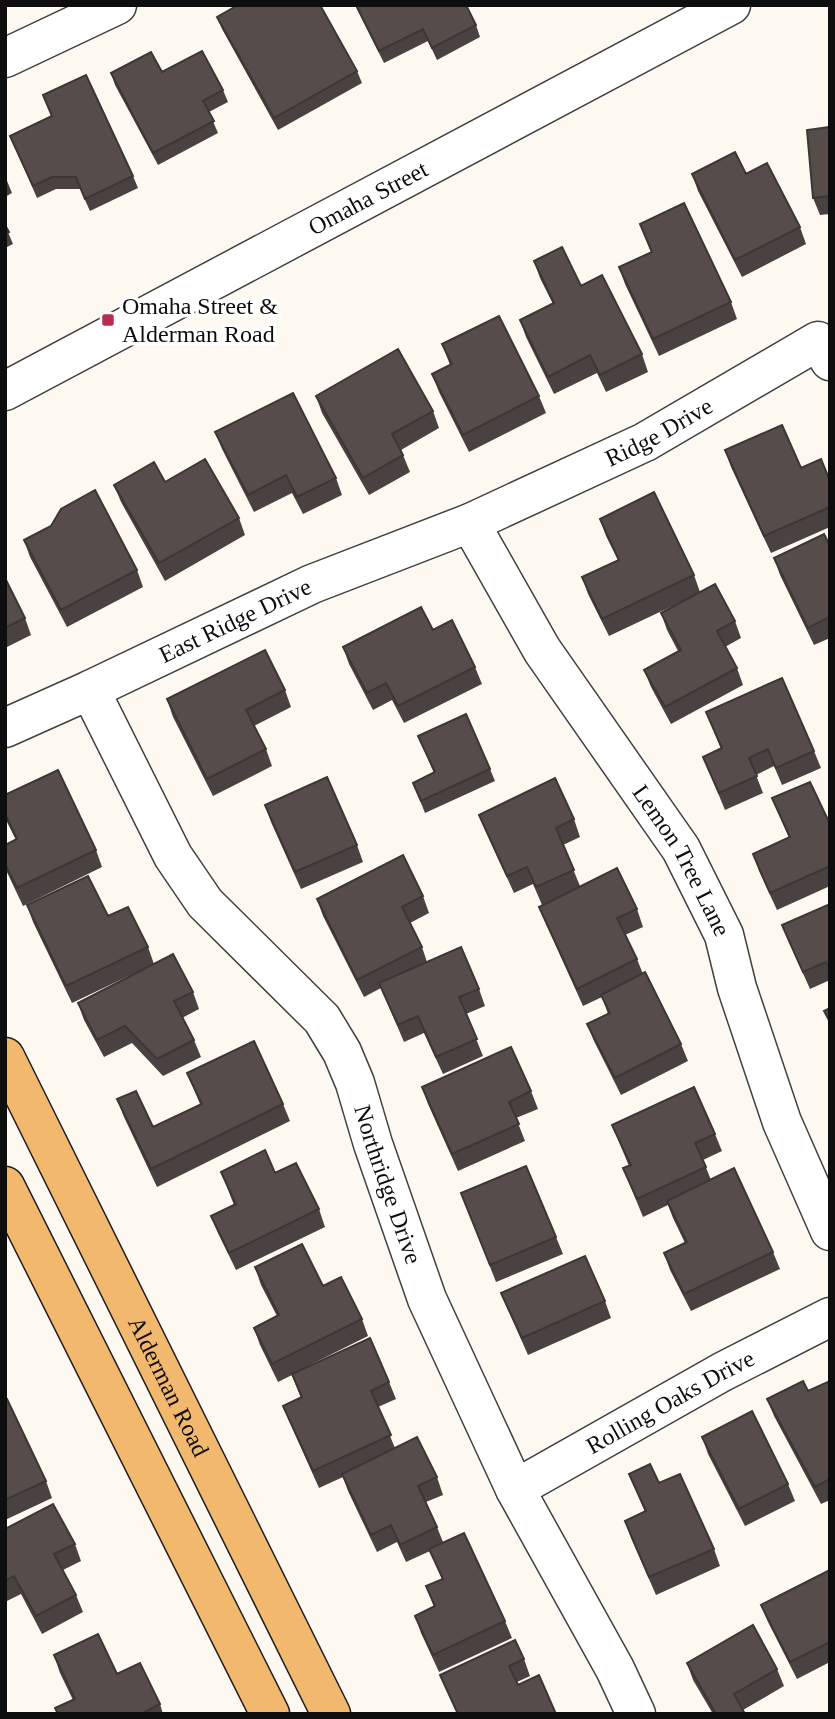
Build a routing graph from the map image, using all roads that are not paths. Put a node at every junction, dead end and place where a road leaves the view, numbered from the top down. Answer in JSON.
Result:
{"nodes":[{"id":1,"x":117,"y":5,"type":"edge"},
{"id":2,"x":731,"y":5,"type":"edge"},
{"id":3,"x":5,"y":58,"type":"edge"},
{"id":4,"x":830,"y":361,"type":"edge"},
{"id":5,"x":5,"y":391,"type":"edge"},
{"id":6,"x":470,"y":523,"type":"junction"},
{"id":7,"x":90,"y":690,"type":"junction"},
{"id":8,"x":5,"y":728,"type":"edge"},
{"id":9,"x":5,"y":1057,"type":"edge"},
{"id":10,"x":5,"y":1185,"type":"edge"},
{"id":11,"x":830,"y":1231,"type":"edge"},
{"id":12,"x":830,"y":1317,"type":"edge"},
{"id":13,"x":515,"y":1489,"type":"junction"},
{"id":14,"x":270,"y":1714,"type":"edge"},
{"id":15,"x":331,"y":1714,"type":"edge"},
{"id":16,"x":636,"y":1714,"type":"edge"}],
"edges":[{"from":1,"to":3,"type":"street"},
{"from":2,"to":5,"type":"street","name":"Omaha Street"},
{"from":4,"to":6,"type":"street","name":"Ridge Drive"},
{"from":6,"to":7,"type":"street","name":"East Ridge Drive"},
{"from":6,"to":11,"type":"street","name":"Lemon Tree Lane"},
{"from":7,"to":8,"type":"street","name":"East Ridge Drive"},
{"from":7,"to":13,"type":"street","name":"Northridge Drive"},
{"from":9,"to":15,"type":"main road","name":"Alderman Road"},
{"from":10,"to":14,"type":"main road"},
{"from":12,"to":13,"type":"street","name":"Rolling Oaks Drive"},
{"from":13,"to":16,"type":"street","name":"Northridge Drive"}]}
